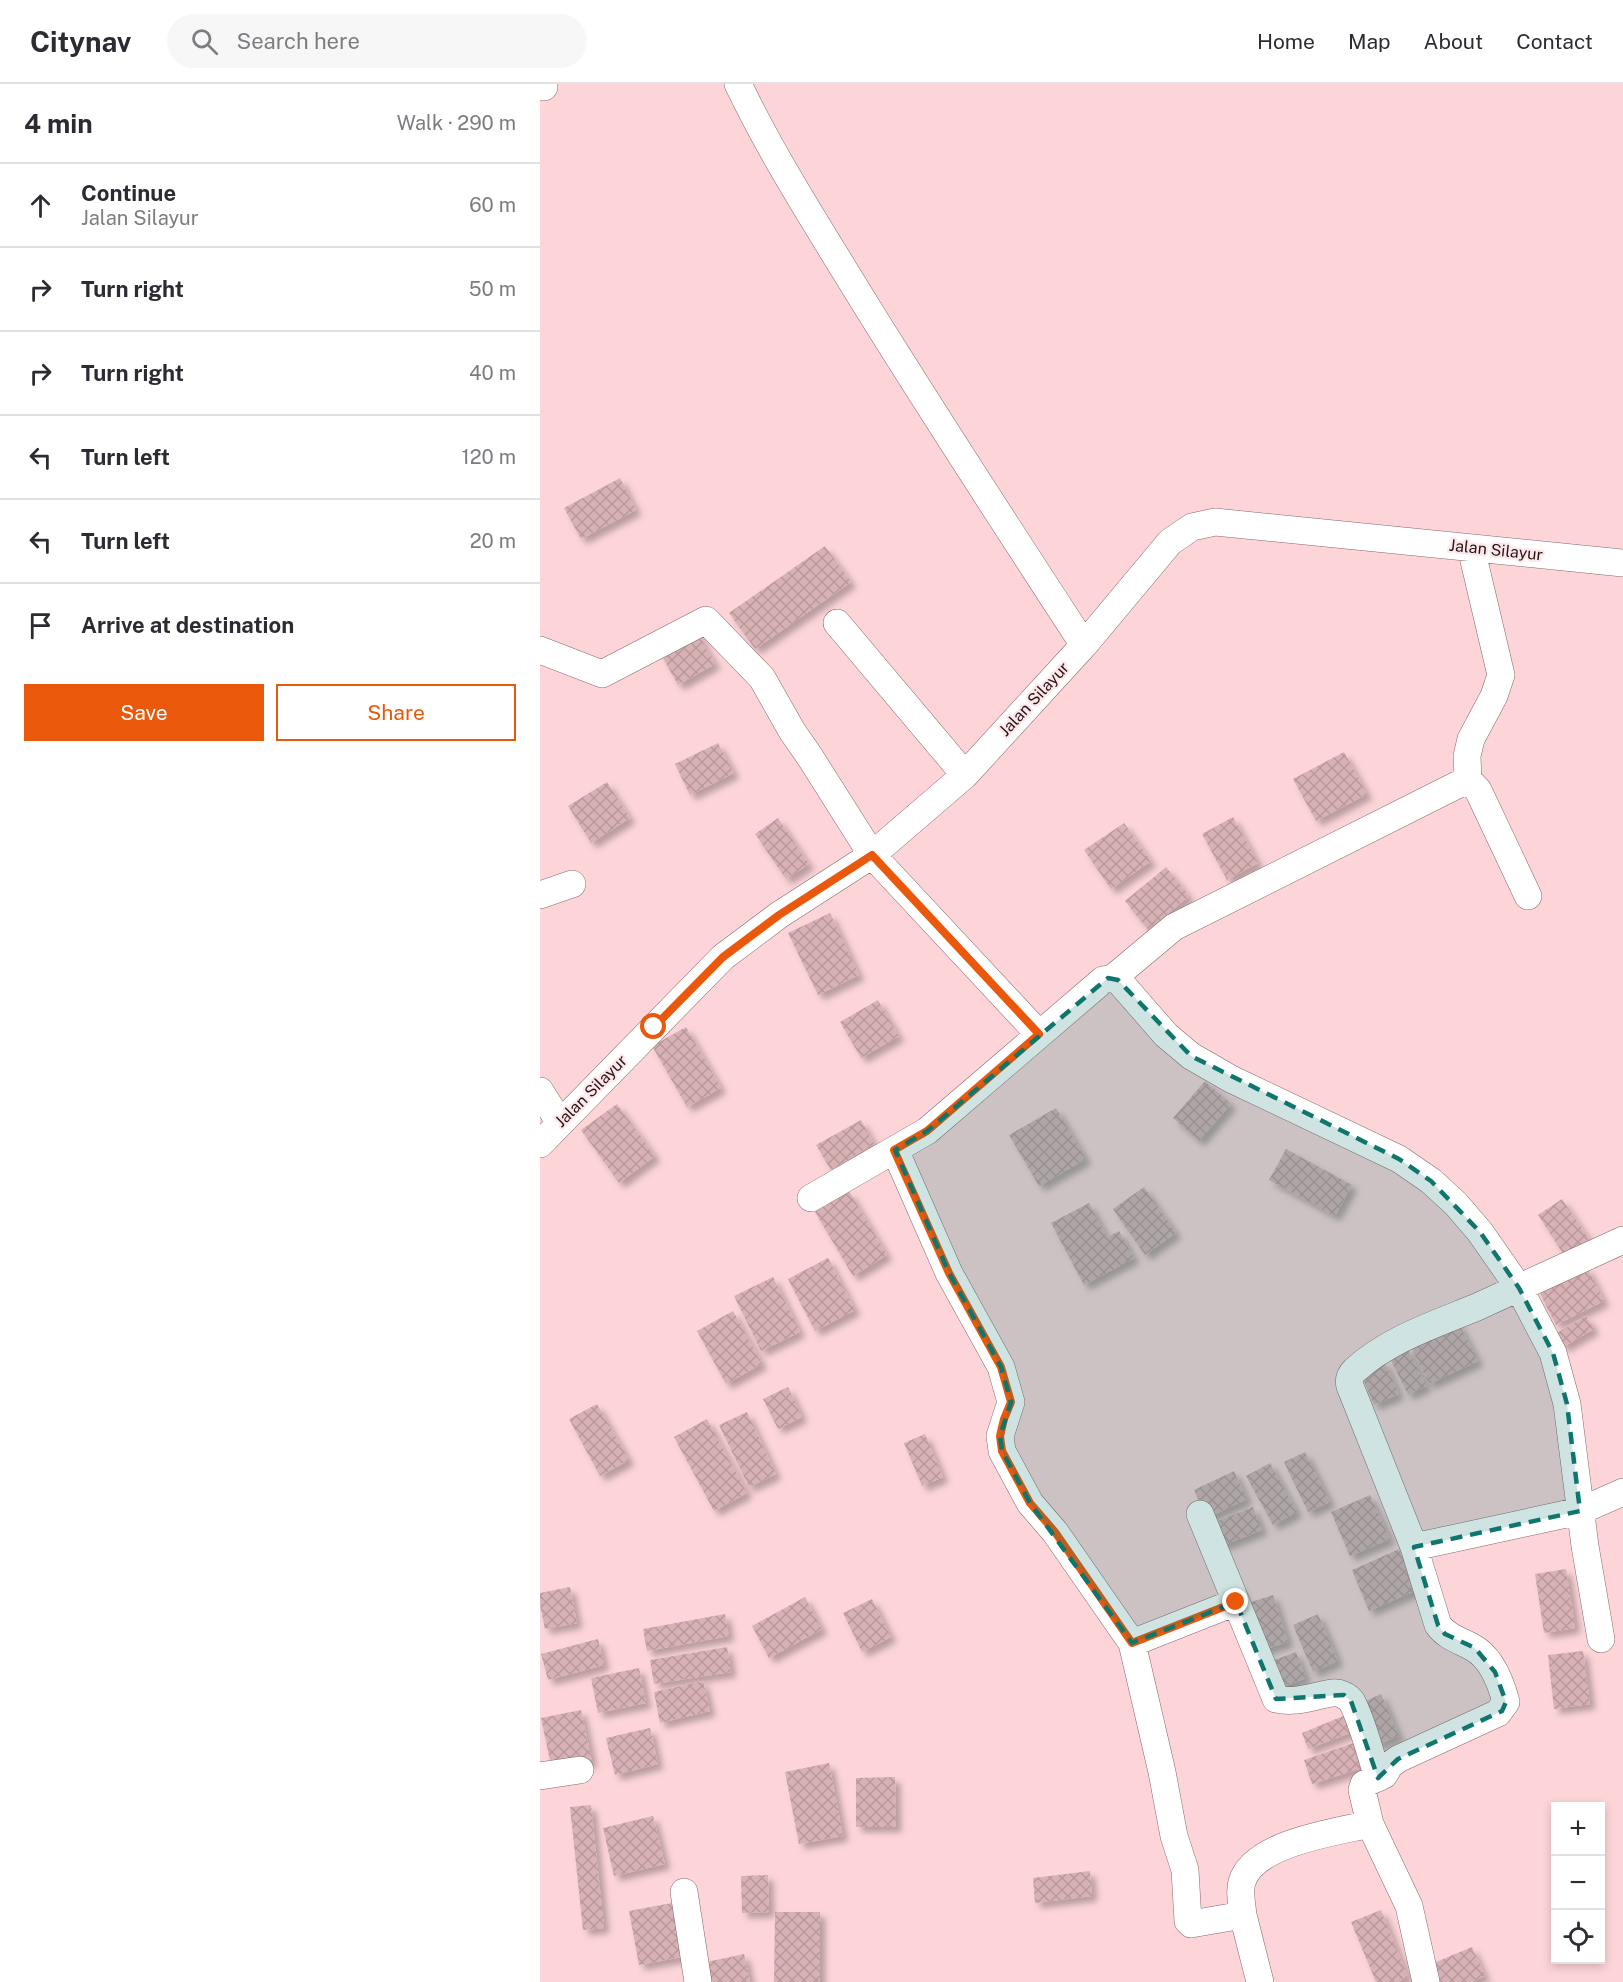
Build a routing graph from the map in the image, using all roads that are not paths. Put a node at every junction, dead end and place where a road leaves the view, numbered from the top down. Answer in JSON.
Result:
{"nodes":[{"id":1,"x":738,"y":84,"type":"edge"},
{"id":2,"x":1471,"y":548,"type":"junction"},
{"id":3,"x":1623,"y":563,"type":"edge"},
{"id":4,"x":837,"y":623,"type":"dead end"},
{"id":5,"x":1084,"y":645,"type":"junction"},
{"id":6,"x":540,"y":650,"type":"edge"},
{"id":7,"x":965,"y":775,"type":"junction"},
{"id":8,"x":1468,"y":780,"type":"junction"},
{"id":9,"x":872,"y":855,"type":"junction"},
{"id":10,"x":572,"y":884,"type":"dead end"},
{"id":11,"x":540,"y":895,"type":"edge"},
{"id":12,"x":1528,"y":896,"type":"dead end"},
{"id":13,"x":1113,"y":978,"type":"junction"},
{"id":14,"x":1039,"y":1034,"type":"junction"},
{"id":15,"x":540,"y":1091,"type":"edge"},
{"id":16,"x":560,"y":1123,"type":"junction"},
{"id":17,"x":540,"y":1144,"type":"edge"},
{"id":18,"x":894,"y":1150,"type":"junction"},
{"id":19,"x":811,"y":1198,"type":"dead end"},
{"id":20,"x":1623,"y":1240,"type":"edge"},
{"id":21,"x":1519,"y":1288,"type":"junction"},
{"id":22,"x":1623,"y":1492,"type":"edge"},
{"id":23,"x":1580,"y":1511,"type":"junction"},
{"id":24,"x":1200,"y":1514,"type":"dead end"},
{"id":25,"x":1414,"y":1548,"type":"junction"},
{"id":26,"x":1236,"y":1602,"type":"junction"},
{"id":27,"x":1600,"y":1639,"type":"dead end"},
{"id":28,"x":1132,"y":1643,"type":"junction"},
{"id":29,"x":580,"y":1770,"type":"dead end"},
{"id":30,"x":540,"y":1776,"type":"edge"},
{"id":31,"x":1378,"y":1778,"type":"junction"},
{"id":32,"x":1370,"y":1824,"type":"junction"},
{"id":33,"x":684,"y":1892,"type":"dead end"},
{"id":34,"x":1243,"y":1915,"type":"junction"},
{"id":35,"x":698,"y":1982,"type":"edge"},
{"id":36,"x":1260,"y":1982,"type":"edge"},
{"id":37,"x":1426,"y":1982,"type":"edge"}],
"edges":[{"from":1,"to":5,"type":"street"},
{"from":2,"to":3,"type":"street","name":"Jalan Silayur"},
{"from":2,"to":5,"type":"street","name":"Jalan Silayur"},
{"from":2,"to":8,"type":"street"},
{"from":4,"to":7,"type":"street"},
{"from":5,"to":7,"type":"street","name":"Jalan Silayur"},
{"from":6,"to":9,"type":"street"},
{"from":7,"to":9,"type":"street","name":"Jalan Silayur"},
{"from":8,"to":12,"type":"street"},
{"from":8,"to":13,"type":"street"},
{"from":9,"to":14,"type":"street"},
{"from":9,"to":16,"type":"street","name":"Jalan Silayur"},
{"from":10,"to":11,"type":"street"},
{"from":13,"to":14,"type":"street"},
{"from":13,"to":21,"type":"street"},
{"from":14,"to":18,"type":"street"},
{"from":15,"to":16,"type":"street"},
{"from":16,"to":17,"type":"street","name":"Jalan Silayur"},
{"from":18,"to":19,"type":"street"},
{"from":18,"to":28,"type":"street"},
{"from":20,"to":21,"type":"street"},
{"from":21,"to":23,"type":"street"},
{"from":21,"to":25,"type":"street"},
{"from":22,"to":23,"type":"street"},
{"from":23,"to":25,"type":"street"},
{"from":23,"to":27,"type":"street"},
{"from":24,"to":26,"type":"street"},
{"from":25,"to":31,"type":"street"},
{"from":26,"to":28,"type":"street"},
{"from":26,"to":31,"type":"street"},
{"from":28,"to":34,"type":"street"},
{"from":29,"to":30,"type":"street"},
{"from":31,"to":32,"type":"street"},
{"from":32,"to":34,"type":"street"},
{"from":32,"to":37,"type":"street"},
{"from":33,"to":35,"type":"street"},
{"from":34,"to":36,"type":"street"}]}
